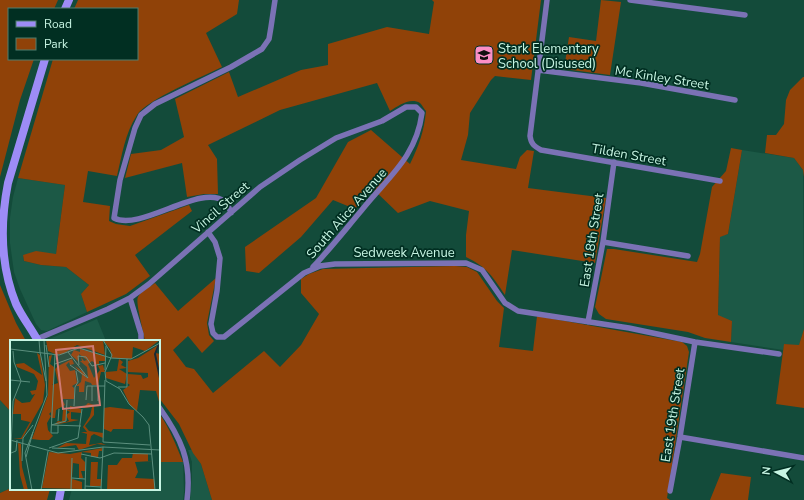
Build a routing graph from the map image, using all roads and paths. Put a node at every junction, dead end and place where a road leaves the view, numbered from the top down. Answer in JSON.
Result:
{"nodes":[{"id":1,"x":275,"y":0,"type":"edge"},
{"id":2,"x":547,"y":0,"type":"edge"},
{"id":3,"x":630,"y":0,"type":"edge"},
{"id":4,"x":745,"y":16,"type":"dead end"},
{"id":5,"x":45,"y":60,"type":"edge"},
{"id":6,"x":538,"y":70,"type":"junction"},
{"id":7,"x":735,"y":100,"type":"dead end"},
{"id":8,"x":422,"y":114,"type":"joint"},
{"id":9,"x":614,"y":162,"type":"junction"},
{"id":10,"x":720,"y":180,"type":"dead end"},
{"id":11,"x":231,"y":213,"type":"junction"},
{"id":12,"x":208,"y":232,"type":"junction"},
{"id":13,"x":603,"y":242,"type":"junction"},
{"id":14,"x":688,"y":256,"type":"dead end"},
{"id":15,"x":311,"y":270,"type":"junction"},
{"id":16,"x":130,"y":298,"type":"junction"},
{"id":17,"x":588,"y":322,"type":"junction"},
{"id":18,"x":37,"y":340,"type":"edge"},
{"id":19,"x":141,"y":340,"type":"edge"},
{"id":20,"x":694,"y":342,"type":"junction"},
{"id":21,"x":778,"y":354,"type":"dead end"},
{"id":22,"x":160,"y":408,"type":"edge"},
{"id":23,"x":680,"y":437,"type":"junction"},
{"id":24,"x":804,"y":458,"type":"edge"},
{"id":25,"x":62,"y":490,"type":"edge"},
{"id":26,"x":670,"y":491,"type":"dead end"},
{"id":27,"x":59,"y":500,"type":"edge"},
{"id":28,"x":187,"y":500,"type":"edge"}],
"edges":[{"from":1,"to":11,"type":"street"},
{"from":2,"to":6,"type":"street"},
{"from":3,"to":4,"type":"street"},
{"from":5,"to":18,"type":"main road"},
{"from":6,"to":7,"type":"street","name":"Mc Kinley Street"},
{"from":6,"to":9,"type":"street","name":"Tilden Street"},
{"from":8,"to":11,"type":"street","name":"Vincil Street"},
{"from":8,"to":15,"type":"street","name":"South Alice Avenue"},
{"from":9,"to":10,"type":"street","name":"Tilden Street"},
{"from":9,"to":13,"type":"street","name":"East 18th Street"},
{"from":11,"to":12,"type":"street","name":"Vincil Street"},
{"from":12,"to":15,"type":"street","name":"South Alice Avenue"},
{"from":12,"to":16,"type":"street","name":"Vincil Street"},
{"from":13,"to":14,"type":"street"},
{"from":13,"to":17,"type":"street","name":"East 18th Street"},
{"from":15,"to":17,"type":"street","name":"Sedweek Avenue"},
{"from":16,"to":18,"type":"street","name":"Vincil Street"},
{"from":16,"to":19,"type":"street"},
{"from":17,"to":20,"type":"street","name":"Sedweek Avenue"},
{"from":20,"to":21,"type":"street","name":"Sedweek Avenue"},
{"from":20,"to":23,"type":"street","name":"East 19th Street"},
{"from":22,"to":28,"type":"street"},
{"from":23,"to":24,"type":"street"},
{"from":23,"to":26,"type":"street","name":"East 19th Street"},
{"from":25,"to":27,"type":"main road"}]}
